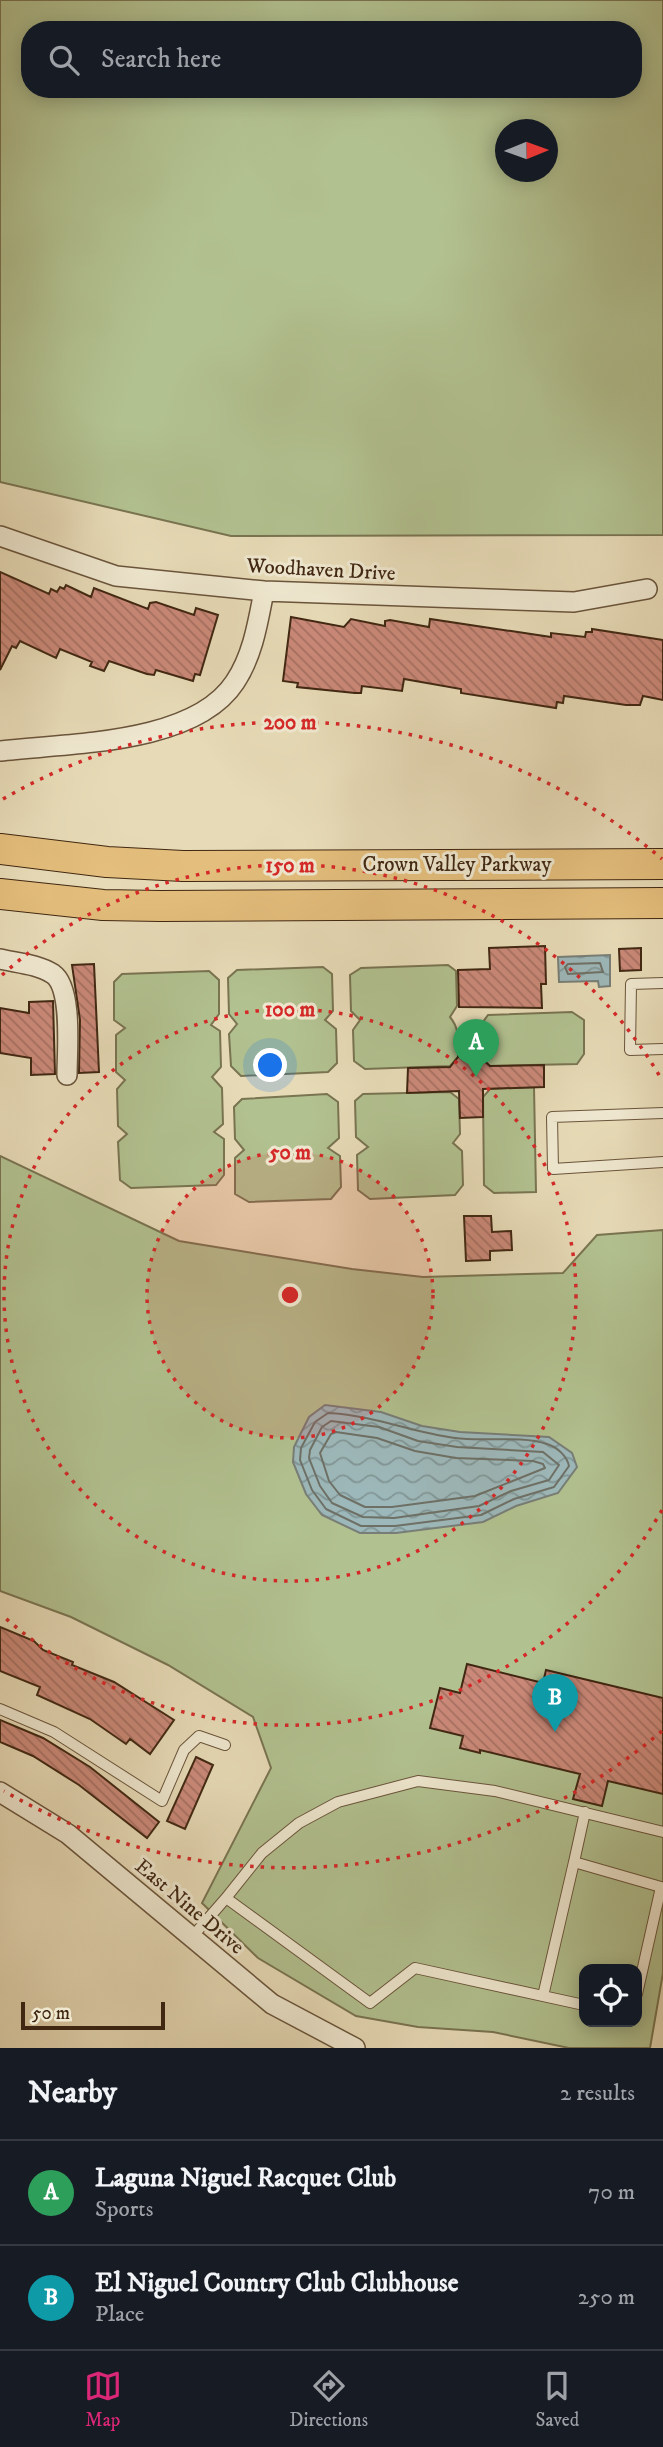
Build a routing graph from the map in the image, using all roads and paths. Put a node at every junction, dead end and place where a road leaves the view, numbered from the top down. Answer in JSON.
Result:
{"nodes":[{"id":1,"x":0,"y":536,"type":"edge"},
{"id":2,"x":647,"y":589,"type":"dead end"},
{"id":3,"x":264,"y":591,"type":"junction"},
{"id":4,"x":0,"y":751,"type":"edge"},
{"id":5,"x":0,"y":849,"type":"edge"},
{"id":6,"x":663,"y":864,"type":"edge"},
{"id":7,"x":0,"y":894,"type":"edge"},
{"id":8,"x":663,"y":903,"type":"edge"},
{"id":9,"x":0,"y":960,"type":"edge"},
{"id":10,"x":663,"y":983,"type":"edge"},
{"id":11,"x":663,"y":1049,"type":"edge"},
{"id":12,"x":67,"y":1075,"type":"dead end"},
{"id":13,"x":663,"y":1113,"type":"edge"},
{"id":14,"x":663,"y":1162,"type":"edge"},
{"id":15,"x":0,"y":1709,"type":"edge"},
{"id":16,"x":225,"y":1745,"type":"dead end"},
{"id":17,"x":0,"y":1792,"type":"edge"},
{"id":18,"x":585,"y":1812,"type":"junction"},
{"id":19,"x":663,"y":1832,"type":"edge"},
{"id":20,"x":574,"y":1862,"type":"junction"},
{"id":21,"x":226,"y":1898,"type":"junction"},
{"id":22,"x":192,"y":1937,"type":"junction"},
{"id":23,"x":642,"y":1972,"type":"edge"},
{"id":24,"x":543,"y":1996,"type":"junction"},
{"id":25,"x":579,"y":2004,"type":"edge"},
{"id":26,"x":355,"y":2048,"type":"edge"}],
"edges":[{"from":1,"to":3,"type":"street","name":"Woodhaven Drive"},
{"from":2,"to":3,"type":"street","name":"Woodhaven Drive"},
{"from":3,"to":4,"type":"street"},
{"from":5,"to":6,"type":"main road","name":"Crown Valley Parkway"},
{"from":7,"to":8,"type":"main road","name":"Crown Valley Parkway"},
{"from":9,"to":12,"type":"street"},
{"from":10,"to":11,"type":"lane"},
{"from":13,"to":14,"type":"lane"},
{"from":15,"to":16,"type":"lane"},
{"from":17,"to":22,"type":"street","name":"East Nine Drive"},
{"from":18,"to":19,"type":"lane"},
{"from":18,"to":20,"type":"lane"},
{"from":18,"to":21,"type":"lane"},
{"from":20,"to":23,"type":"lane"},
{"from":20,"to":24,"type":"lane"},
{"from":21,"to":22,"type":"lane"},
{"from":21,"to":24,"type":"lane"},
{"from":22,"to":26,"type":"street","name":"East Nine Drive"},
{"from":24,"to":25,"type":"lane"}]}
